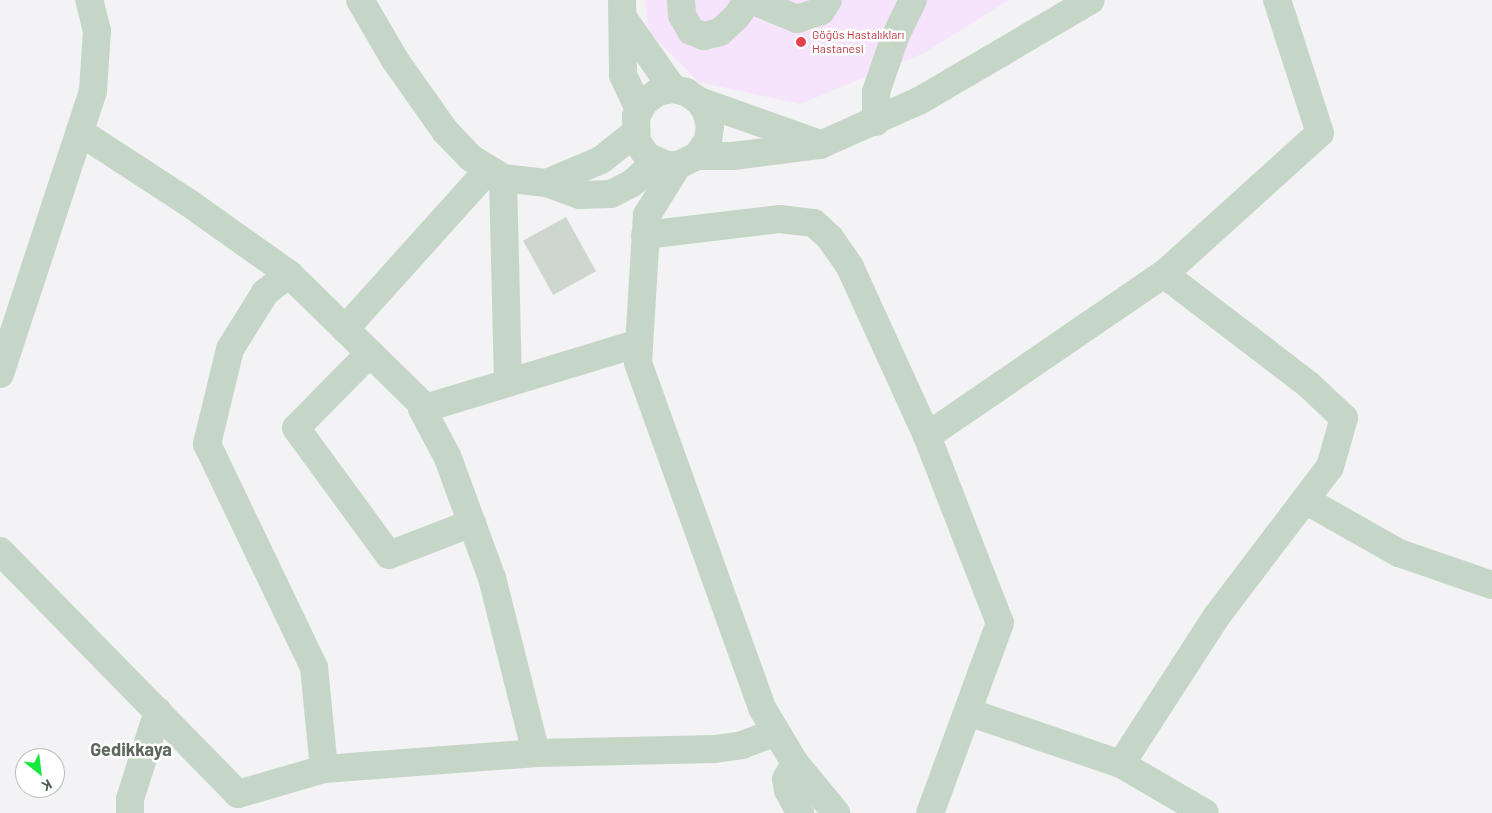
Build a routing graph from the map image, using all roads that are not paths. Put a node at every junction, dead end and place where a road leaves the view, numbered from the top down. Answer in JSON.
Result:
{"nodes":[{"id":1,"x":89,"y":0,"type":"edge"},
{"id":2,"x":360,"y":0,"type":"edge"},
{"id":3,"x":681,"y":0,"type":"edge"},
{"id":4,"x":750,"y":0,"type":"edge"},
{"id":5,"x":828,"y":0,"type":"edge"},
{"id":6,"x":913,"y":0,"type":"edge"},
{"id":7,"x":1091,"y":0,"type":"edge"},
{"id":8,"x":1278,"y":0,"type":"edge"},
{"id":9,"x":623,"y":10,"type":"edge"},
{"id":10,"x":673,"y":90,"type":"junction"},
{"id":11,"x":699,"y":101,"type":"junction"},
{"id":12,"x":637,"y":121,"type":"junction"},
{"id":13,"x":876,"y":122,"type":"junction"},
{"id":14,"x":80,"y":132,"type":"junction"},
{"id":15,"x":820,"y":145,"type":"junction"},
{"id":16,"x":677,"y":161,"type":"junction"},
{"id":17,"x":495,"y":174,"type":"junction"},
{"id":18,"x":548,"y":183,"type":"junction"},
{"id":19,"x":645,"y":235,"type":"junction"},
{"id":20,"x":289,"y":274,"type":"junction"},
{"id":21,"x":1164,"y":274,"type":"junction"},
{"id":22,"x":345,"y":329,"type":"junction"},
{"id":23,"x":639,"y":343,"type":"junction"},
{"id":24,"x":370,"y":353,"type":"junction"},
{"id":25,"x":0,"y":374,"type":"edge"},
{"id":26,"x":508,"y":383,"type":"junction"},
{"id":27,"x":426,"y":408,"type":"junction"},
{"id":28,"x":927,"y":436,"type":"junction"},
{"id":29,"x":1307,"y":500,"type":"junction"},
{"id":30,"x":472,"y":523,"type":"junction"},
{"id":31,"x":0,"y":551,"type":"edge"},
{"id":32,"x":1492,"y":585,"type":"edge"},
{"id":33,"x":158,"y":711,"type":"junction"},
{"id":34,"x":968,"y":712,"type":"junction"},
{"id":35,"x":774,"y":734,"type":"junction"},
{"id":36,"x":536,"y":753,"type":"junction"},
{"id":37,"x":795,"y":763,"type":"junction"},
{"id":38,"x":1121,"y":764,"type":"junction"},
{"id":39,"x":324,"y":769,"type":"junction"},
{"id":40,"x":246,"y":803,"type":"edge"},
{"id":41,"x":130,"y":813,"type":"edge"},
{"id":42,"x":800,"y":813,"type":"edge"},
{"id":43,"x":836,"y":813,"type":"edge"},
{"id":44,"x":930,"y":813,"type":"edge"},
{"id":45,"x":1205,"y":813,"type":"edge"}],
"edges":[{"from":1,"to":14,"type":"street"},
{"from":2,"to":17,"type":"street"},
{"from":3,"to":4,"type":"street"},
{"from":4,"to":5,"type":"street"},
{"from":6,"to":13,"type":"street"},
{"from":7,"to":13,"type":"street"},
{"from":8,"to":21,"type":"street"},
{"from":9,"to":10,"type":"street"},
{"from":9,"to":12,"type":"street"},
{"from":10,"to":11,"type":"street"},
{"from":10,"to":12,"type":"street"},
{"from":11,"to":15,"type":"street"},
{"from":11,"to":16,"type":"street"},
{"from":12,"to":16,"type":"street"},
{"from":12,"to":18,"type":"street"},
{"from":13,"to":15,"type":"street"},
{"from":14,"to":20,"type":"street"},
{"from":14,"to":25,"type":"street"},
{"from":15,"to":16,"type":"street"},
{"from":16,"to":18,"type":"street"},
{"from":16,"to":19,"type":"street"},
{"from":17,"to":18,"type":"street"},
{"from":17,"to":22,"type":"street"},
{"from":17,"to":26,"type":"street"},
{"from":19,"to":23,"type":"street"},
{"from":19,"to":28,"type":"street"},
{"from":20,"to":22,"type":"street"},
{"from":20,"to":39,"type":"street"},
{"from":21,"to":28,"type":"street"},
{"from":21,"to":29,"type":"street"},
{"from":22,"to":24,"type":"street"},
{"from":23,"to":26,"type":"street"},
{"from":23,"to":35,"type":"street"},
{"from":24,"to":27,"type":"street"},
{"from":24,"to":30,"type":"street"},
{"from":26,"to":27,"type":"street"},
{"from":27,"to":30,"type":"street"},
{"from":28,"to":34,"type":"street"},
{"from":29,"to":32,"type":"street"},
{"from":29,"to":38,"type":"street"},
{"from":30,"to":36,"type":"street"},
{"from":31,"to":33,"type":"street"},
{"from":33,"to":40,"type":"street"},
{"from":33,"to":41,"type":"street"},
{"from":34,"to":38,"type":"street"},
{"from":34,"to":44,"type":"street"},
{"from":35,"to":36,"type":"street"},
{"from":35,"to":37,"type":"street"},
{"from":36,"to":39,"type":"street"},
{"from":37,"to":42,"type":"street"},
{"from":37,"to":43,"type":"street"},
{"from":38,"to":45,"type":"street"},
{"from":39,"to":40,"type":"street"}]}
